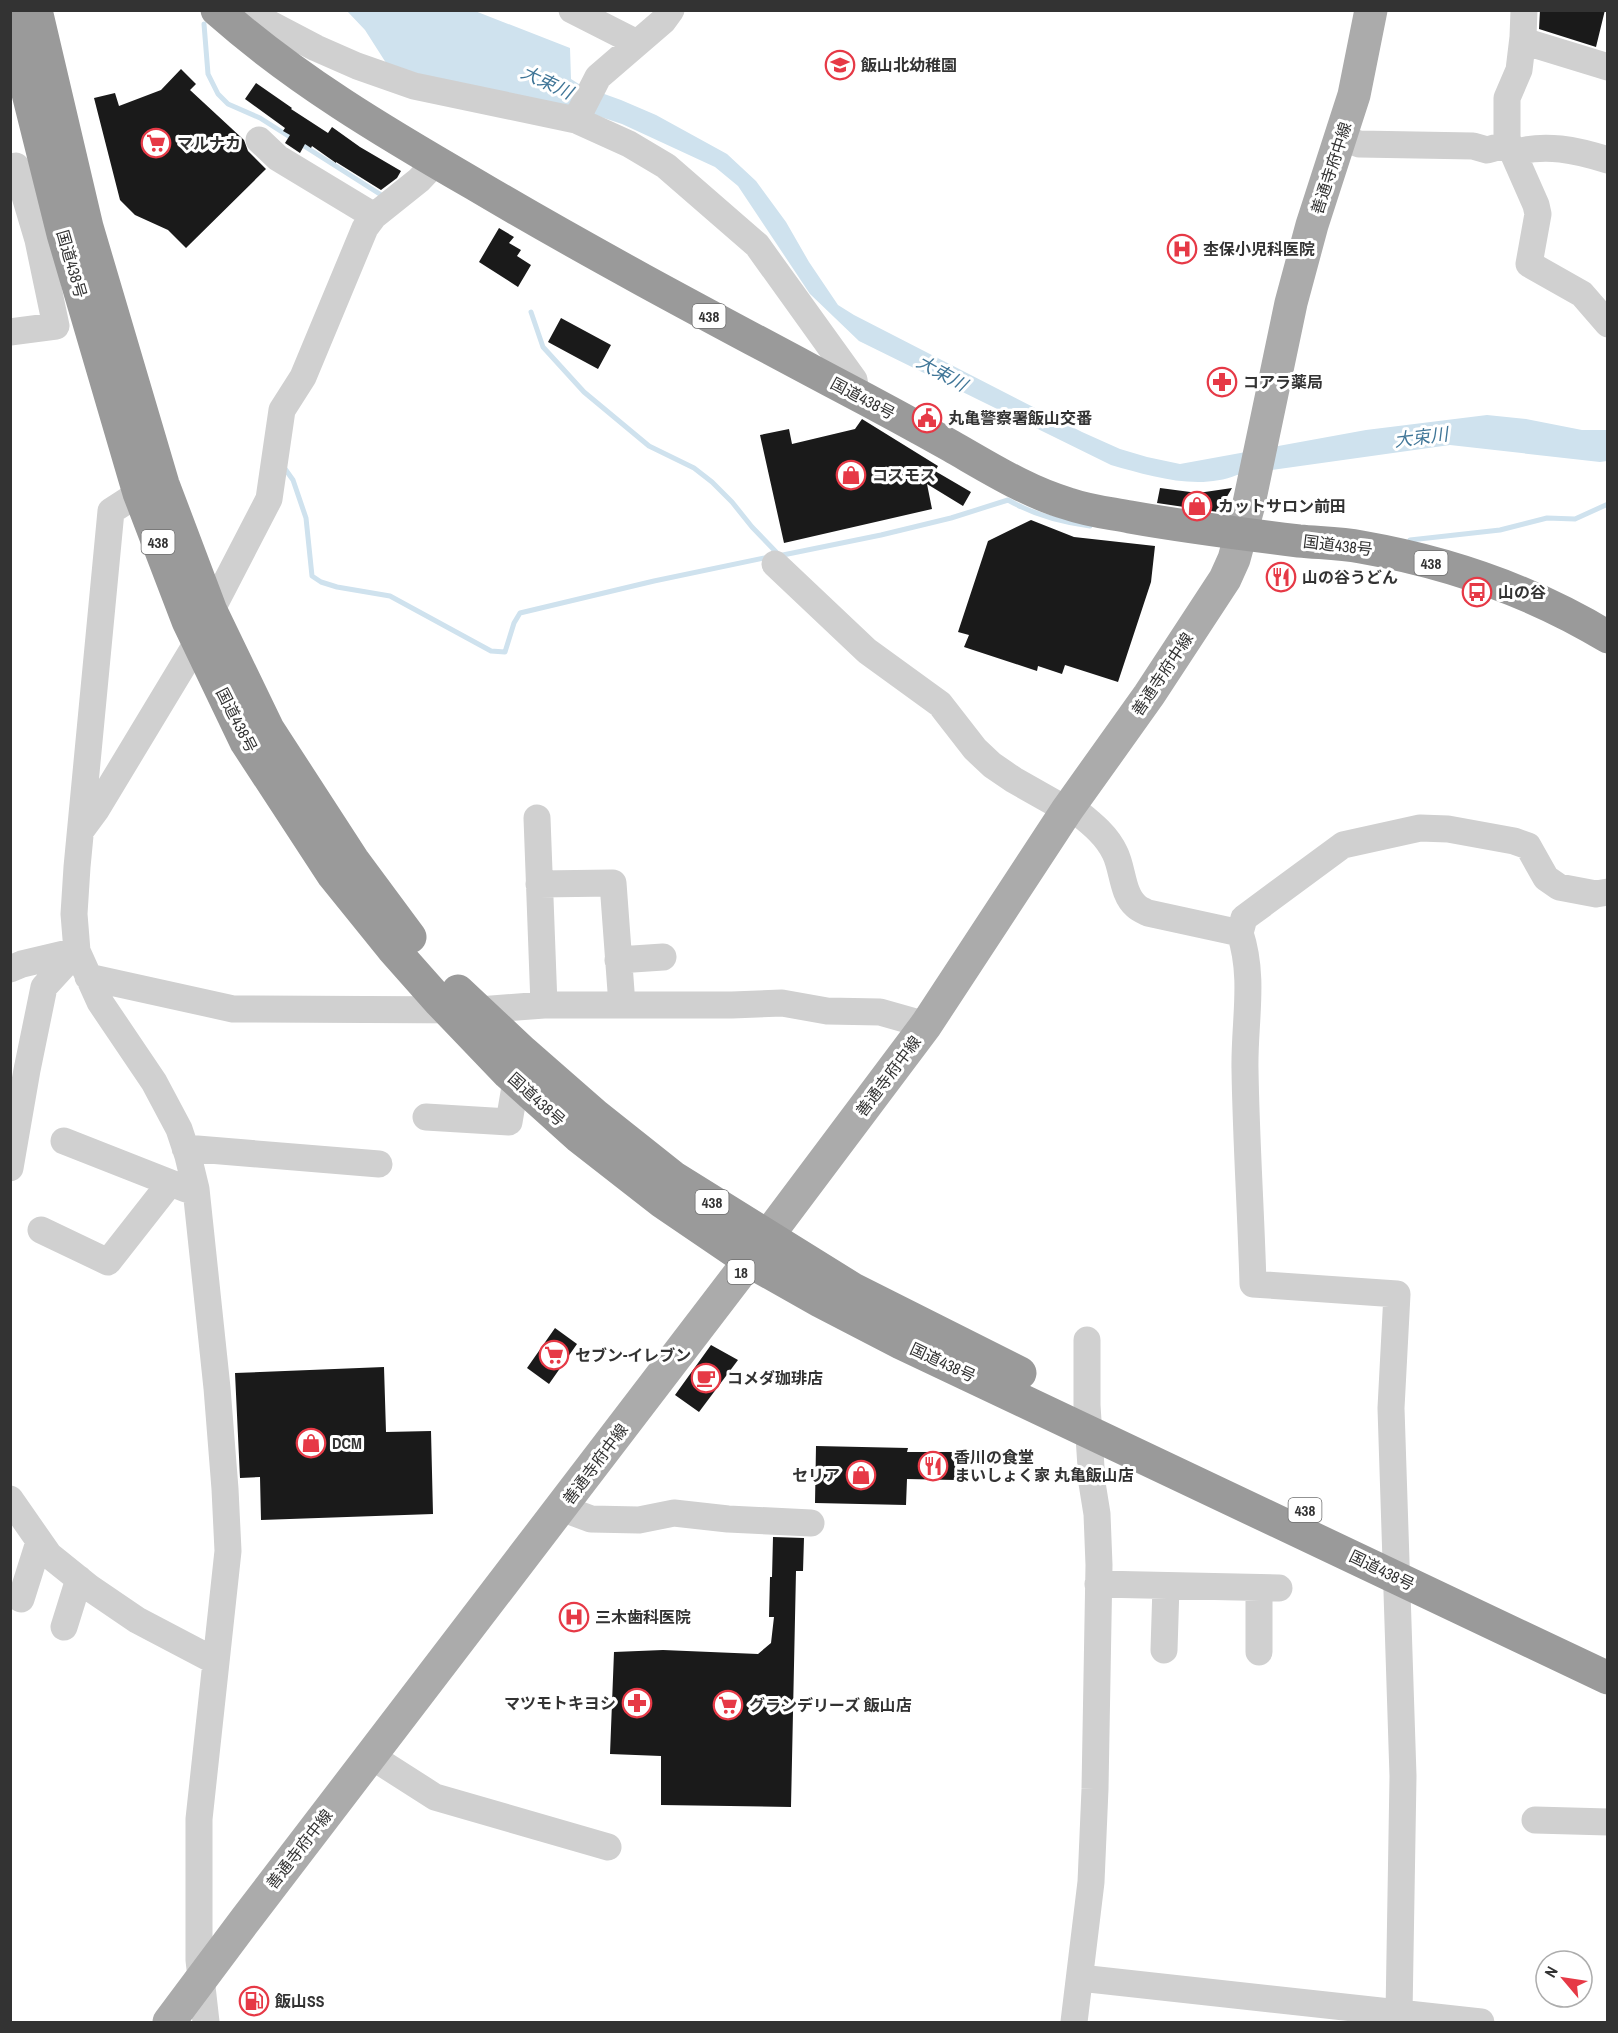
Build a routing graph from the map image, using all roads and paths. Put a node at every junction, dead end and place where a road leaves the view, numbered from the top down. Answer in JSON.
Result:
{"nodes":[{"id":1,"x":36,"y":10,"type":"edge"},
{"id":2,"x":217,"y":10,"type":"edge"},
{"id":3,"x":238,"y":10,"type":"edge"},
{"id":4,"x":572,"y":10,"type":"edge"},
{"id":5,"x":671,"y":10,"type":"edge"},
{"id":6,"x":1371,"y":10,"type":"edge"},
{"id":7,"x":1524,"y":10,"type":"edge"},
{"id":8,"x":10,"y":21,"type":"edge"},
{"id":9,"x":1523,"y":41,"type":"junction"},
{"id":10,"x":637,"y":43,"type":"junction"},
{"id":11,"x":1608,"y":67,"type":"edge"},
{"id":12,"x":578,"y":118,"type":"junction"},
{"id":13,"x":1341,"y":137,"type":"junction"},
{"id":14,"x":259,"y":140,"type":"dead end"},
{"id":15,"x":1511,"y":149,"type":"junction"},
{"id":16,"x":1608,"y":160,"type":"edge"},
{"id":17,"x":436,"y":162,"type":"junction"},
{"id":18,"x":16,"y":166,"type":"dead end"},
{"id":19,"x":374,"y":216,"type":"junction"},
{"id":20,"x":63,"y":234,"type":"junction"},
{"id":21,"x":1608,"y":324,"type":"edge"},
{"id":22,"x":10,"y":332,"type":"edge"},
{"id":23,"x":856,"y":394,"type":"junction"},
{"id":24,"x":151,"y":489,"type":"junction"},
{"id":25,"x":1241,"y":533,"type":"junction"},
{"id":26,"x":775,"y":564,"type":"dead end"},
{"id":27,"x":212,"y":611,"type":"junction"},
{"id":28,"x":1608,"y":637,"type":"edge"},
{"id":29,"x":198,"y":641,"type":"junction"},
{"id":30,"x":1068,"y":808,"type":"junction"},
{"id":31,"x":81,"y":830,"type":"junction"},
{"id":32,"x":545,"y":831,"type":"dead end"},
{"id":33,"x":539,"y":885,"type":"junction"},
{"id":34,"x":1608,"y":892,"type":"edge"},
{"id":35,"x":1240,"y":933,"type":"junction"},
{"id":36,"x":77,"y":951,"type":"junction"},
{"id":37,"x":663,"y":957,"type":"dead end"},
{"id":38,"x":618,"y":960,"type":"junction"},
{"id":39,"x":10,"y":969,"type":"edge"},
{"id":40,"x":88,"y":977,"type":"junction"},
{"id":41,"x":544,"y":1005,"type":"junction"},
{"id":42,"x":622,"y":1005,"type":"junction"},
{"id":43,"x":463,"y":1010,"type":"junction"},
{"id":44,"x":926,"y":1025,"type":"junction"},
{"id":45,"x":516,"y":1081,"type":"junction"},
{"id":46,"x":426,"y":1117,"type":"dead end"},
{"id":47,"x":64,"y":1141,"type":"dead end"},
{"id":48,"x":185,"y":1148,"type":"junction"},
{"id":49,"x":379,"y":1164,"type":"dead end"},
{"id":50,"x":10,"y":1168,"type":"edge"},
{"id":51,"x":170,"y":1183,"type":"junction"},
{"id":52,"x":196,"y":1194,"type":"junction"},
{"id":53,"x":41,"y":1230,"type":"dead end"},
{"id":54,"x":759,"y":1249,"type":"junction"},
{"id":55,"x":1087,"y":1340,"type":"dead end"},
{"id":56,"x":1087,"y":1418,"type":"junction"},
{"id":57,"x":10,"y":1499,"type":"edge"},
{"id":58,"x":561,"y":1508,"type":"junction"},
{"id":59,"x":811,"y":1523,"type":"dead end"},
{"id":60,"x":39,"y":1542,"type":"junction"},
{"id":61,"x":1396,"y":1565,"type":"junction"},
{"id":62,"x":79,"y":1579,"type":"junction"},
{"id":63,"x":1098,"y":1584,"type":"junction"},
{"id":64,"x":1166,"y":1586,"type":"junction"},
{"id":65,"x":21,"y":1599,"type":"dead end"},
{"id":66,"x":64,"y":1627,"type":"dead end"},
{"id":67,"x":1164,"y":1650,"type":"dead end"},
{"id":68,"x":1259,"y":1652,"type":"dead end"},
{"id":69,"x":1608,"y":1653,"type":"edge"},
{"id":70,"x":215,"y":1661,"type":"junction"},
{"id":71,"x":1608,"y":1678,"type":"edge"},
{"id":72,"x":371,"y":1756,"type":"junction"},
{"id":73,"x":1535,"y":1820,"type":"dead end"},
{"id":74,"x":1608,"y":1822,"type":"edge"},
{"id":75,"x":608,"y":1848,"type":"dead end"},
{"id":76,"x":1080,"y":1978,"type":"junction"},
{"id":77,"x":200,"y":1983,"type":"junction"},
{"id":78,"x":1399,"y":2013,"type":"junction"},
{"id":79,"x":169,"y":2022,"type":"edge"},
{"id":80,"x":206,"y":2022,"type":"edge"},
{"id":81,"x":1074,"y":2022,"type":"edge"},
{"id":82,"x":1481,"y":2022,"type":"edge"}],
"edges":[{"from":1,"to":20,"type":"highway","name":"国道438号","number":"438"},
{"from":2,"to":17,"type":"highway","name":"国道438号","number":"438"},
{"from":3,"to":12,"type":"street"},
{"from":4,"to":10,"type":"street"},
{"from":5,"to":10,"type":"street"},
{"from":6,"to":13,"type":"main road","name":"善通寺府中線","number":"18"},
{"from":7,"to":9,"type":"street"},
{"from":8,"to":20,"type":"highway","name":"国道438号","number":"438"},
{"from":9,"to":11,"type":"street"},
{"from":9,"to":15,"type":"street"},
{"from":10,"to":12,"type":"street"},
{"from":12,"to":23,"type":"street"},
{"from":13,"to":15,"type":"street"},
{"from":13,"to":25,"type":"main road","name":"善通寺府中線","number":"18"},
{"from":14,"to":19,"type":"street"},
{"from":15,"to":16,"type":"street"},
{"from":15,"to":21,"type":"street"},
{"from":17,"to":19,"type":"street"},
{"from":17,"to":23,"type":"highway","name":"国道438号","number":"438"},
{"from":18,"to":20,"type":"street"},
{"from":19,"to":27,"type":"street"},
{"from":20,"to":22,"type":"street"},
{"from":20,"to":24,"type":"highway","name":"国道438号","number":"438"},
{"from":23,"to":25,"type":"highway","name":"国道438号","number":"438"},
{"from":24,"to":27,"type":"highway","name":"国道438号","number":"438"},
{"from":24,"to":29,"type":"highway","name":"国道438号","number":"438"},
{"from":24,"to":31,"type":"street"},
{"from":25,"to":28,"type":"highway","name":"国道438号","number":"438"},
{"from":25,"to":30,"type":"main road","name":"善通寺府中線","number":"18"},
{"from":26,"to":30,"type":"street"},
{"from":27,"to":43,"type":"highway","name":"国道438号","number":"438"},
{"from":29,"to":31,"type":"street"},
{"from":29,"to":43,"type":"highway","name":"国道438号","number":"438"},
{"from":30,"to":35,"type":"street"},
{"from":30,"to":44,"type":"main road","name":"善通寺府中線","number":"18"},
{"from":31,"to":36,"type":"street"},
{"from":32,"to":33,"type":"street"},
{"from":33,"to":38,"type":"street"},
{"from":33,"to":41,"type":"street"},
{"from":34,"to":35,"type":"street"},
{"from":35,"to":61,"type":"street"},
{"from":36,"to":39,"type":"street"},
{"from":36,"to":40,"type":"street"},
{"from":36,"to":50,"type":"street"},
{"from":37,"to":38,"type":"street"},
{"from":38,"to":42,"type":"street"},
{"from":40,"to":43,"type":"street"},
{"from":40,"to":48,"type":"street"},
{"from":41,"to":42,"type":"street"},
{"from":41,"to":43,"type":"street"},
{"from":42,"to":44,"type":"street"},
{"from":43,"to":45,"type":"highway","name":"国道438号","number":"438"},
{"from":43,"to":54,"type":"highway","name":"国道438号","number":"438"},
{"from":44,"to":54,"type":"main road","name":"善通寺府中線","number":"18"},
{"from":45,"to":46,"type":"street"},
{"from":45,"to":54,"type":"highway","name":"国道438号","number":"438"},
{"from":47,"to":51,"type":"street"},
{"from":48,"to":49,"type":"street"},
{"from":48,"to":52,"type":"street"},
{"from":51,"to":52,"type":"street"},
{"from":51,"to":53,"type":"street"},
{"from":52,"to":70,"type":"street"},
{"from":54,"to":56,"type":"highway","name":"国道438号","number":"438"},
{"from":54,"to":58,"type":"main road","name":"善通寺府中線","number":"18"},
{"from":55,"to":56,"type":"street"},
{"from":56,"to":61,"type":"highway","name":"国道438号","number":"438"},
{"from":56,"to":63,"type":"street"},
{"from":57,"to":60,"type":"street"},
{"from":58,"to":59,"type":"street"},
{"from":58,"to":72,"type":"main road","name":"善通寺府中線","number":"18"},
{"from":60,"to":62,"type":"street"},
{"from":60,"to":65,"type":"street"},
{"from":61,"to":69,"type":"highway","name":"国道438号","number":"438"},
{"from":61,"to":71,"type":"highway","name":"国道438号","number":"438"},
{"from":61,"to":78,"type":"street"},
{"from":62,"to":66,"type":"street"},
{"from":62,"to":70,"type":"street"},
{"from":63,"to":64,"type":"street"},
{"from":63,"to":76,"type":"street"},
{"from":64,"to":67,"type":"street"},
{"from":64,"to":68,"type":"street"},
{"from":70,"to":77,"type":"street"},
{"from":72,"to":75,"type":"street"},
{"from":72,"to":77,"type":"main road","name":"善通寺府中線","number":"18"},
{"from":73,"to":74,"type":"street"},
{"from":76,"to":78,"type":"street"},
{"from":76,"to":81,"type":"street"},
{"from":77,"to":79,"type":"main road","name":"善通寺府中線","number":"18"},
{"from":77,"to":80,"type":"street"},
{"from":78,"to":82,"type":"street"}]}
